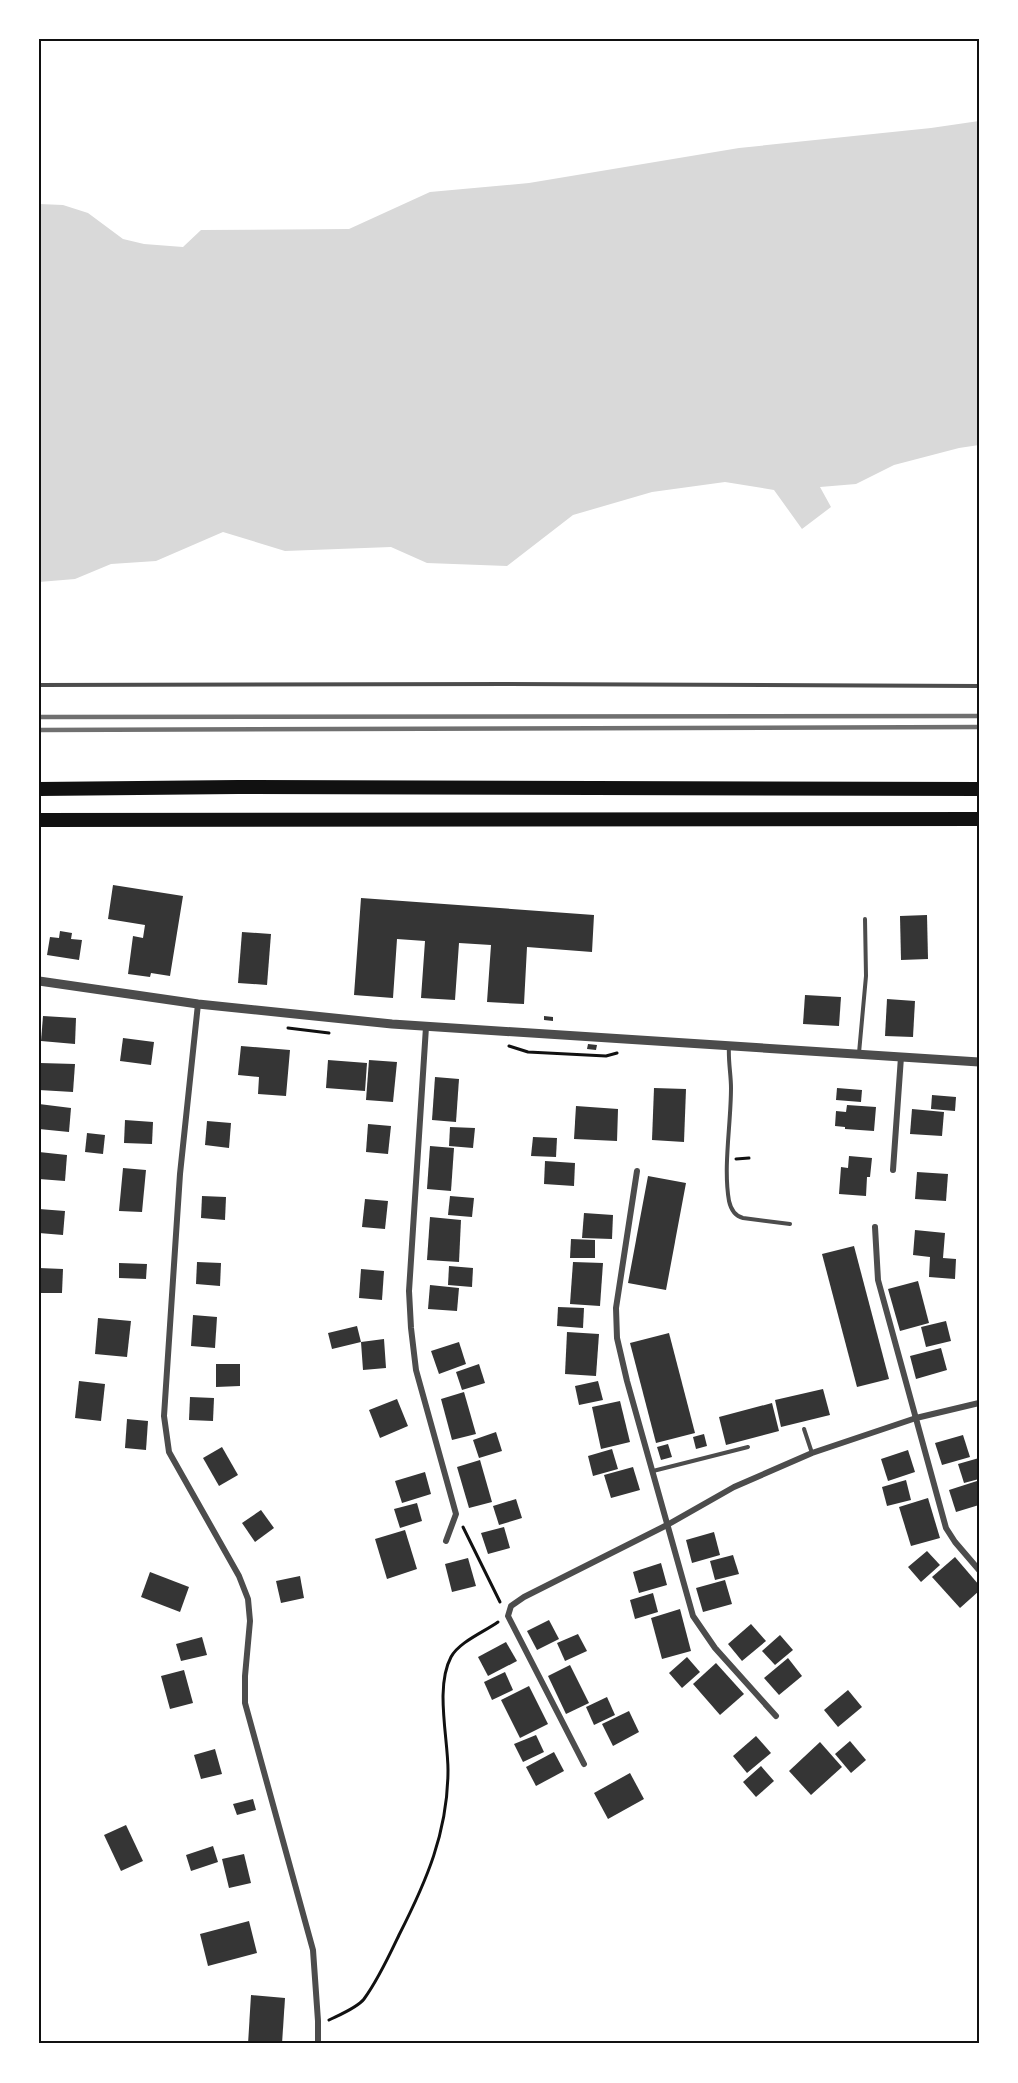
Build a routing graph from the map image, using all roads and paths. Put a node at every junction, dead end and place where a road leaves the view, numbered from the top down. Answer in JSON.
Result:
{"nodes":[{"id":1,"x":39,"y":686,"type":"edge"},
{"id":2,"x":979,"y":686,"type":"edge"},
{"id":3,"x":42,"y":789,"type":"edge"},
{"id":4,"x":979,"y":789,"type":"edge"},
{"id":5,"x":979,"y":819,"type":"edge"},
{"id":6,"x":41,"y":820,"type":"edge"},
{"id":7,"x":865,"y":919,"type":"dead end"},
{"id":8,"x":39,"y":981,"type":"edge"},
{"id":9,"x":198,"y":1004,"type":"junction"},
{"id":10,"x":426,"y":1026,"type":"junction"},
{"id":11,"x":729,"y":1046,"type":"junction"},
{"id":12,"x":859,"y":1054,"type":"junction"},
{"id":13,"x":901,"y":1057,"type":"junction"},
{"id":14,"x":979,"y":1062,"type":"edge"},
{"id":15,"x":893,"y":1170,"type":"dead end"},
{"id":16,"x":637,"y":1171,"type":"dead end"},
{"id":17,"x":790,"y":1224,"type":"dead end"},
{"id":18,"x":875,"y":1227,"type":"dead end"},
{"id":19,"x":979,"y":1403,"type":"edge"},
{"id":20,"x":916,"y":1418,"type":"junction"},
{"id":21,"x":804,"y":1429,"type":"dead end"},
{"id":22,"x":748,"y":1447,"type":"dead end"},
{"id":23,"x":812,"y":1453,"type":"junction"},
{"id":24,"x":652,"y":1472,"type":"junction"},
{"id":25,"x":456,"y":1514,"type":"junction"},
{"id":26,"x":667,"y":1524,"type":"junction"},
{"id":27,"x":446,"y":1541,"type":"dead end"},
{"id":28,"x":979,"y":1570,"type":"edge"},
{"id":29,"x":508,"y":1616,"type":"junction"},
{"id":30,"x":776,"y":1716,"type":"dead end"},
{"id":31,"x":584,"y":1764,"type":"dead end"},
{"id":32,"x":318,"y":2021,"type":"junction"},
{"id":33,"x":318,"y":2044,"type":"edge"}],
"edges":[{"from":1,"to":2,"type":"lane"},
{"from":3,"to":4,"type":"highway"},
{"from":5,"to":6,"type":"highway"},
{"from":7,"to":12,"type":"lane"},
{"from":8,"to":9,"type":"street"},
{"from":9,"to":10,"type":"street"},
{"from":9,"to":32,"type":"street"},
{"from":10,"to":11,"type":"street"},
{"from":10,"to":25,"type":"street"},
{"from":11,"to":12,"type":"street"},
{"from":11,"to":17,"type":"lane"},
{"from":12,"to":13,"type":"street"},
{"from":13,"to":14,"type":"street"},
{"from":13,"to":15,"type":"street"},
{"from":16,"to":24,"type":"street"},
{"from":18,"to":20,"type":"street"},
{"from":19,"to":20,"type":"street"},
{"from":20,"to":23,"type":"street"},
{"from":20,"to":28,"type":"street"},
{"from":21,"to":23,"type":"lane"},
{"from":22,"to":24,"type":"lane"},
{"from":23,"to":26,"type":"street"},
{"from":24,"to":26,"type":"street"},
{"from":25,"to":27,"type":"street"},
{"from":25,"to":29,"type":"path"},
{"from":26,"to":29,"type":"street"},
{"from":26,"to":30,"type":"street"},
{"from":29,"to":31,"type":"street"},
{"from":29,"to":32,"type":"path"},
{"from":32,"to":33,"type":"street"}]}
